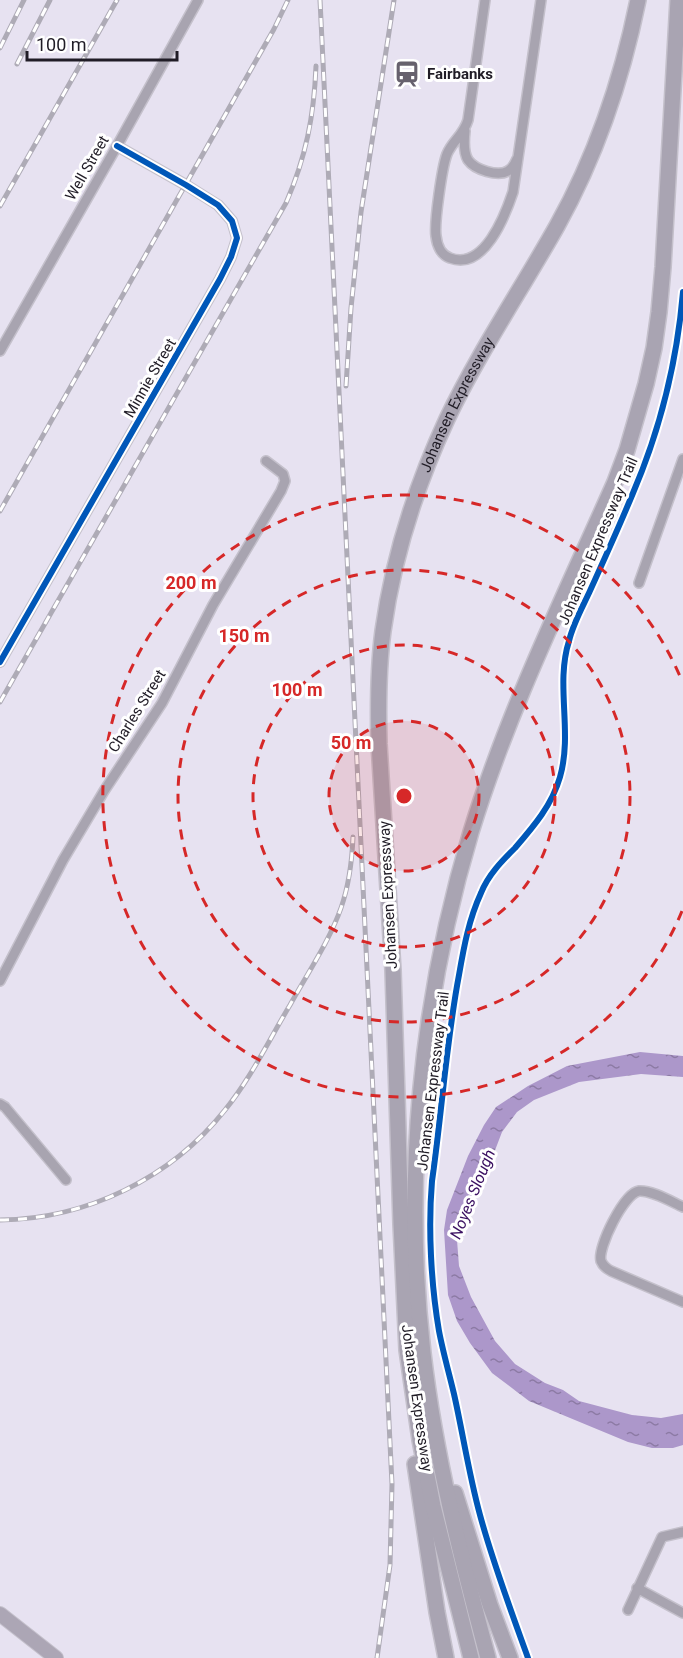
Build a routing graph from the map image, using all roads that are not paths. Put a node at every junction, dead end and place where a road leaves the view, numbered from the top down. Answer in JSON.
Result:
{"nodes":[{"id":1,"x":198,"y":0,"type":"edge"},
{"id":2,"x":485,"y":0,"type":"edge"},
{"id":3,"x":542,"y":0,"type":"edge"},
{"id":4,"x":638,"y":0,"type":"edge"},
{"id":5,"x":678,"y":0,"type":"edge"},
{"id":6,"x":465,"y":129,"type":"junction"},
{"id":7,"x":117,"y":146,"type":"junction"},
{"id":8,"x":520,"y":154,"type":"junction"},
{"id":9,"x":0,"y":351,"type":"edge"},
{"id":10,"x":683,"y":459,"type":"edge"},
{"id":11,"x":266,"y":461,"type":"dead end"},
{"id":12,"x":639,"y":583,"type":"dead end"},
{"id":13,"x":3,"y":651,"type":"edge"},
{"id":14,"x":0,"y":662,"type":"edge"},
{"id":15,"x":0,"y":981,"type":"edge"},
{"id":16,"x":0,"y":1104,"type":"edge"},
{"id":17,"x":66,"y":1180,"type":"dead end"},
{"id":18,"x":683,"y":1207,"type":"edge"},
{"id":19,"x":683,"y":1302,"type":"edge"},
{"id":20,"x":407,"y":1350,"type":"junction"},
{"id":21,"x":436,"y":1442,"type":"junction"},
{"id":22,"x":683,"y":1532,"type":"edge"},
{"id":23,"x":638,"y":1588,"type":"junction"},
{"id":24,"x":628,"y":1610,"type":"dead end"},
{"id":25,"x":683,"y":1613,"type":"edge"},
{"id":26,"x":0,"y":1614,"type":"edge"},
{"id":27,"x":56,"y":1658,"type":"edge"},
{"id":28,"x":446,"y":1658,"type":"edge"},
{"id":29,"x":471,"y":1658,"type":"edge"},
{"id":30,"x":488,"y":1658,"type":"edge"},
{"id":31,"x":510,"y":1658,"type":"edge"}],
"edges":[{"from":1,"to":7,"type":"street","name":"Well Street"},
{"from":2,"to":6,"type":"street"},
{"from":3,"to":8,"type":"street"},
{"from":4,"to":20,"type":"highway","name":"Johansen Expressway"},
{"from":5,"to":21,"type":"highway","name":"Johansen Expressway"},
{"from":6,"to":8,"type":"street"},
{"from":6,"to":8,"type":"street"},
{"from":7,"to":9,"type":"street","name":"Well Street"},
{"from":7,"to":13,"type":"street","name":"Minnie Street"},
{"from":10,"to":12,"type":"street"},
{"from":11,"to":15,"type":"street","name":"Charles Street"},
{"from":13,"to":14,"type":"street","name":"Minnie Street"},
{"from":16,"to":17,"type":"street"},
{"from":18,"to":19,"type":"street"},
{"from":20,"to":28,"type":"highway"},
{"from":20,"to":29,"type":"highway","name":"Johansen Expressway"},
{"from":21,"to":30,"type":"highway","name":"Johansen Expressway"},
{"from":21,"to":31,"type":"highway"},
{"from":22,"to":23,"type":"street"},
{"from":23,"to":24,"type":"street"},
{"from":23,"to":25,"type":"street"},
{"from":26,"to":27,"type":"main road"}]}
